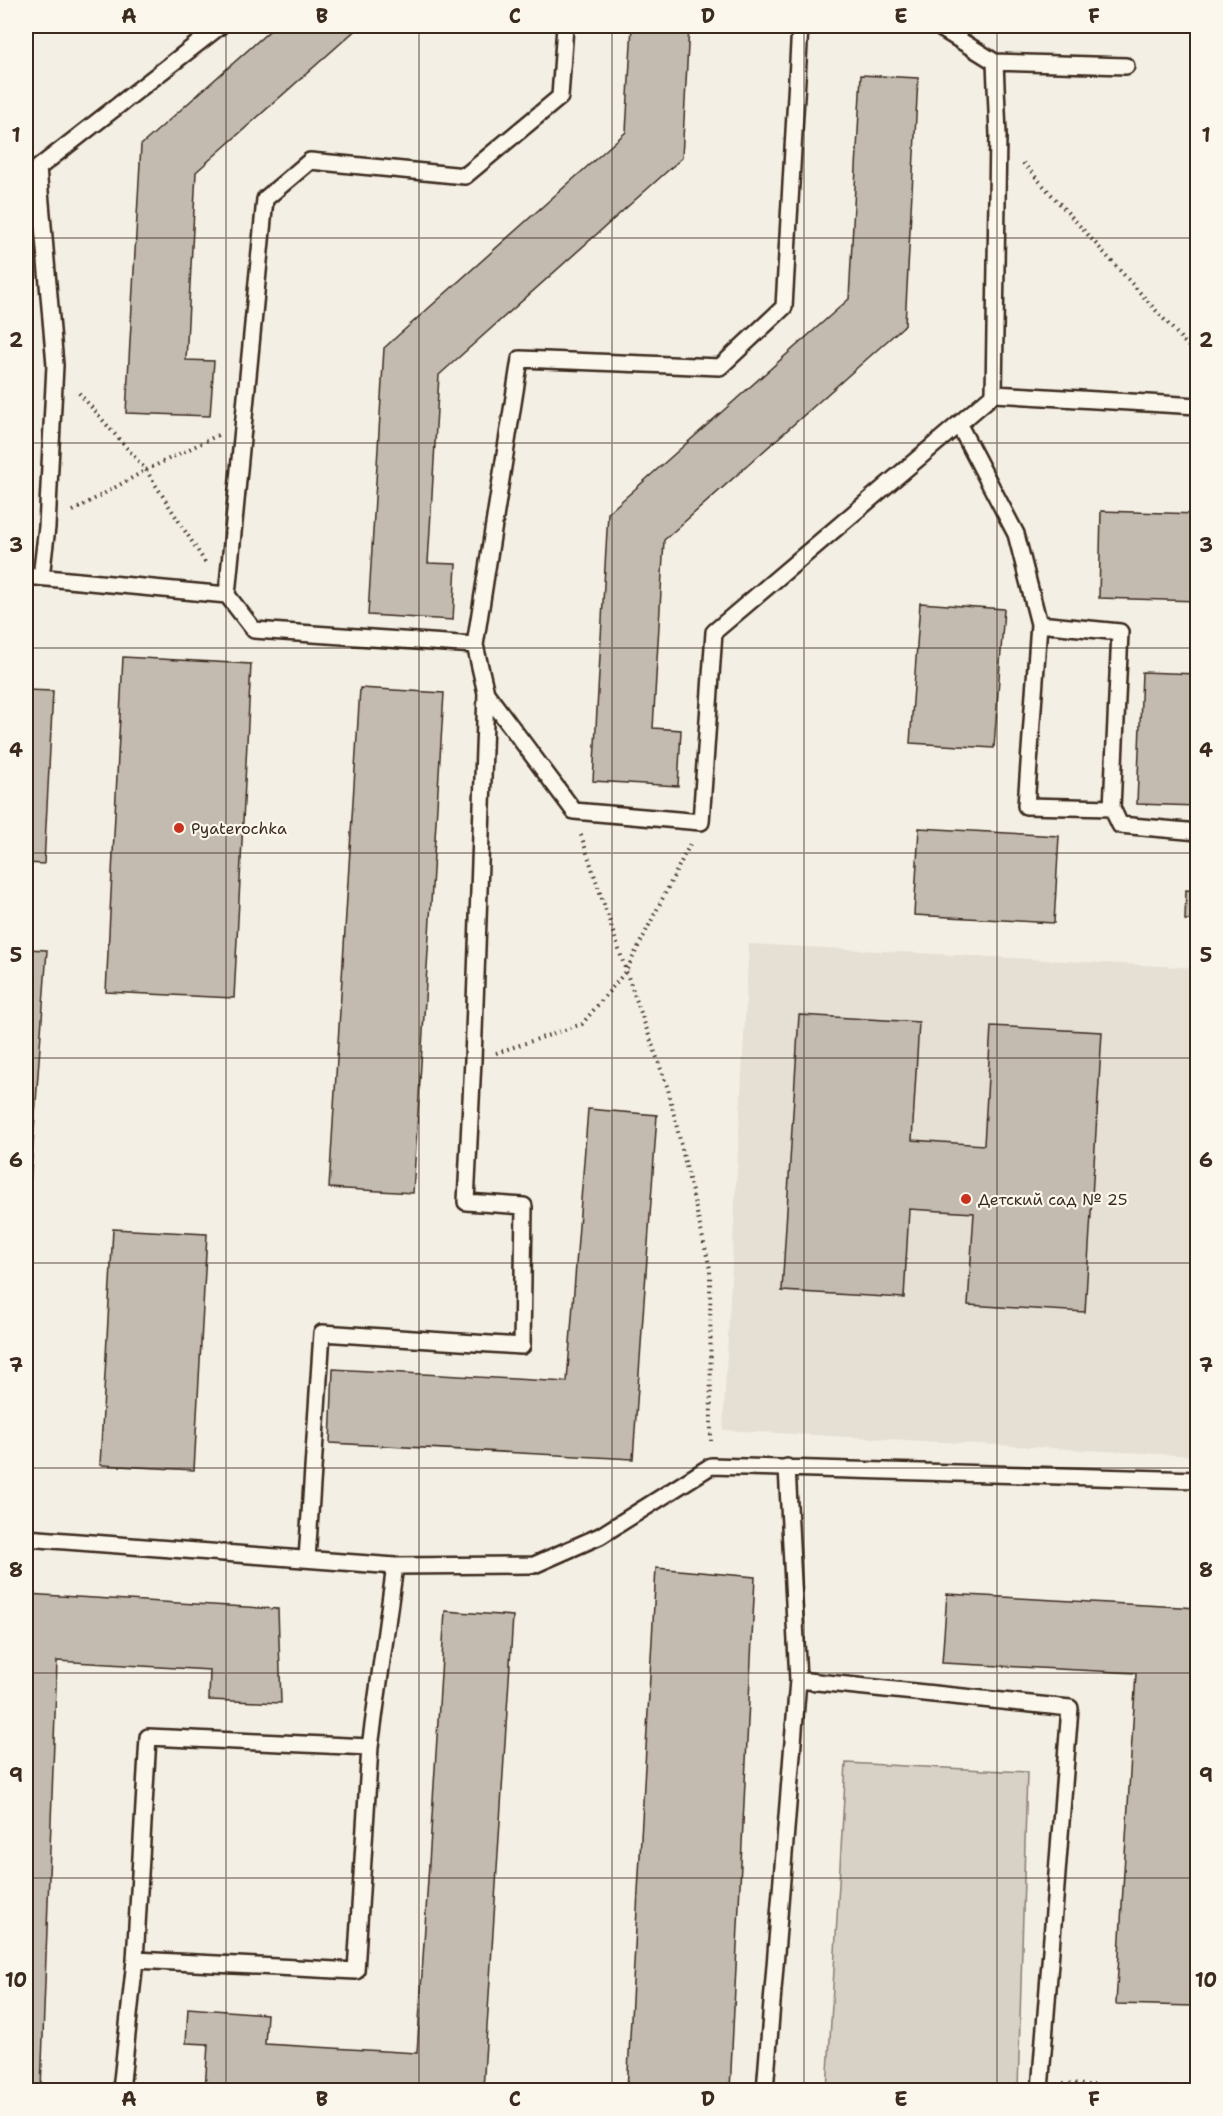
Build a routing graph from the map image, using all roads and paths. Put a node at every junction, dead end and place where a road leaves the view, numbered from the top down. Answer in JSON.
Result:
{"nodes":[{"id":1,"x":220,"y":26,"type":"edge"},
{"id":2,"x":565,"y":26,"type":"edge"},
{"id":3,"x":800,"y":26,"type":"edge"},
{"id":4,"x":937,"y":26,"type":"edge"},
{"id":5,"x":995,"y":62,"type":"junction"},
{"id":6,"x":1126,"y":66,"type":"dead end"},
{"id":7,"x":998,"y":135,"type":"junction"},
{"id":8,"x":1197,"y":357,"type":"edge"},
{"id":9,"x":55,"y":365,"type":"junction"},
{"id":10,"x":994,"y":394,"type":"junction"},
{"id":11,"x":1197,"y":406,"type":"edge"},
{"id":12,"x":244,"y":423,"type":"junction"},
{"id":13,"x":959,"y":425,"type":"junction"},
{"id":14,"x":146,"y":470,"type":"junction"},
{"id":15,"x":46,"y":527,"type":"junction"},
{"id":16,"x":33,"y":577,"type":"edge"},
{"id":17,"x":227,"y":595,"type":"junction"},
{"id":18,"x":1039,"y":624,"type":"junction"},
{"id":19,"x":475,"y":645,"type":"junction"},
{"id":20,"x":486,"y":693,"type":"junction"},
{"id":21,"x":1112,"y":808,"type":"junction"},
{"id":22,"x":573,"y":811,"type":"junction"},
{"id":23,"x":701,"y":822,"type":"junction"},
{"id":24,"x":1197,"y":832,"type":"edge"},
{"id":25,"x":626,"y":971,"type":"junction"},
{"id":26,"x":474,"y":1060,"type":"junction"},
{"id":27,"x":711,"y":1466,"type":"junction"},
{"id":28,"x":787,"y":1467,"type":"junction"},
{"id":29,"x":1197,"y":1480,"type":"edge"},
{"id":30,"x":26,"y":1538,"type":"edge"},
{"id":31,"x":307,"y":1559,"type":"junction"},
{"id":32,"x":395,"y":1566,"type":"junction"},
{"id":33,"x":798,"y":1680,"type":"junction"},
{"id":34,"x":370,"y":1747,"type":"junction"},
{"id":35,"x":135,"y":1960,"type":"junction"},
{"id":36,"x":1040,"y":2087,"type":"edge"},
{"id":37,"x":1197,"y":2089,"type":"edge"},
{"id":38,"x":121,"y":2091,"type":"edge"},
{"id":39,"x":765,"y":2091,"type":"edge"}],
"edges":[{"from":1,"to":9,"type":"lane"},
{"from":2,"to":12,"type":"lane"},
{"from":3,"to":19,"type":"lane"},
{"from":4,"to":5,"type":"lane"},
{"from":5,"to":6,"type":"lane"},
{"from":5,"to":7,"type":"lane"},
{"from":7,"to":8,"type":"path"},
{"from":7,"to":10,"type":"lane"},
{"from":9,"to":14,"type":"path"},
{"from":9,"to":15,"type":"lane"},
{"from":10,"to":11,"type":"lane"},
{"from":10,"to":13,"type":"lane"},
{"from":12,"to":14,"type":"path"},
{"from":12,"to":17,"type":"lane"},
{"from":13,"to":18,"type":"lane"},
{"from":13,"to":23,"type":"lane"},
{"from":14,"to":15,"type":"path"},
{"from":14,"to":17,"type":"path"},
{"from":15,"to":16,"type":"lane"},
{"from":16,"to":17,"type":"lane"},
{"from":17,"to":19,"type":"lane"},
{"from":18,"to":21,"type":"lane"},
{"from":18,"to":21,"type":"lane"},
{"from":19,"to":20,"type":"lane"},
{"from":20,"to":22,"type":"lane"},
{"from":20,"to":26,"type":"lane"},
{"from":21,"to":24,"type":"lane"},
{"from":22,"to":23,"type":"lane"},
{"from":22,"to":25,"type":"path"},
{"from":23,"to":25,"type":"path"},
{"from":25,"to":26,"type":"path"},
{"from":25,"to":27,"type":"path"},
{"from":26,"to":31,"type":"lane"},
{"from":27,"to":28,"type":"lane"},
{"from":27,"to":32,"type":"lane"},
{"from":28,"to":29,"type":"lane"},
{"from":28,"to":33,"type":"lane"},
{"from":30,"to":31,"type":"lane"},
{"from":31,"to":32,"type":"lane"},
{"from":32,"to":34,"type":"lane"},
{"from":33,"to":36,"type":"lane"},
{"from":33,"to":39,"type":"lane"},
{"from":34,"to":35,"type":"lane"},
{"from":34,"to":35,"type":"lane"},
{"from":35,"to":38,"type":"lane"},
{"from":36,"to":37,"type":"path"}]}
